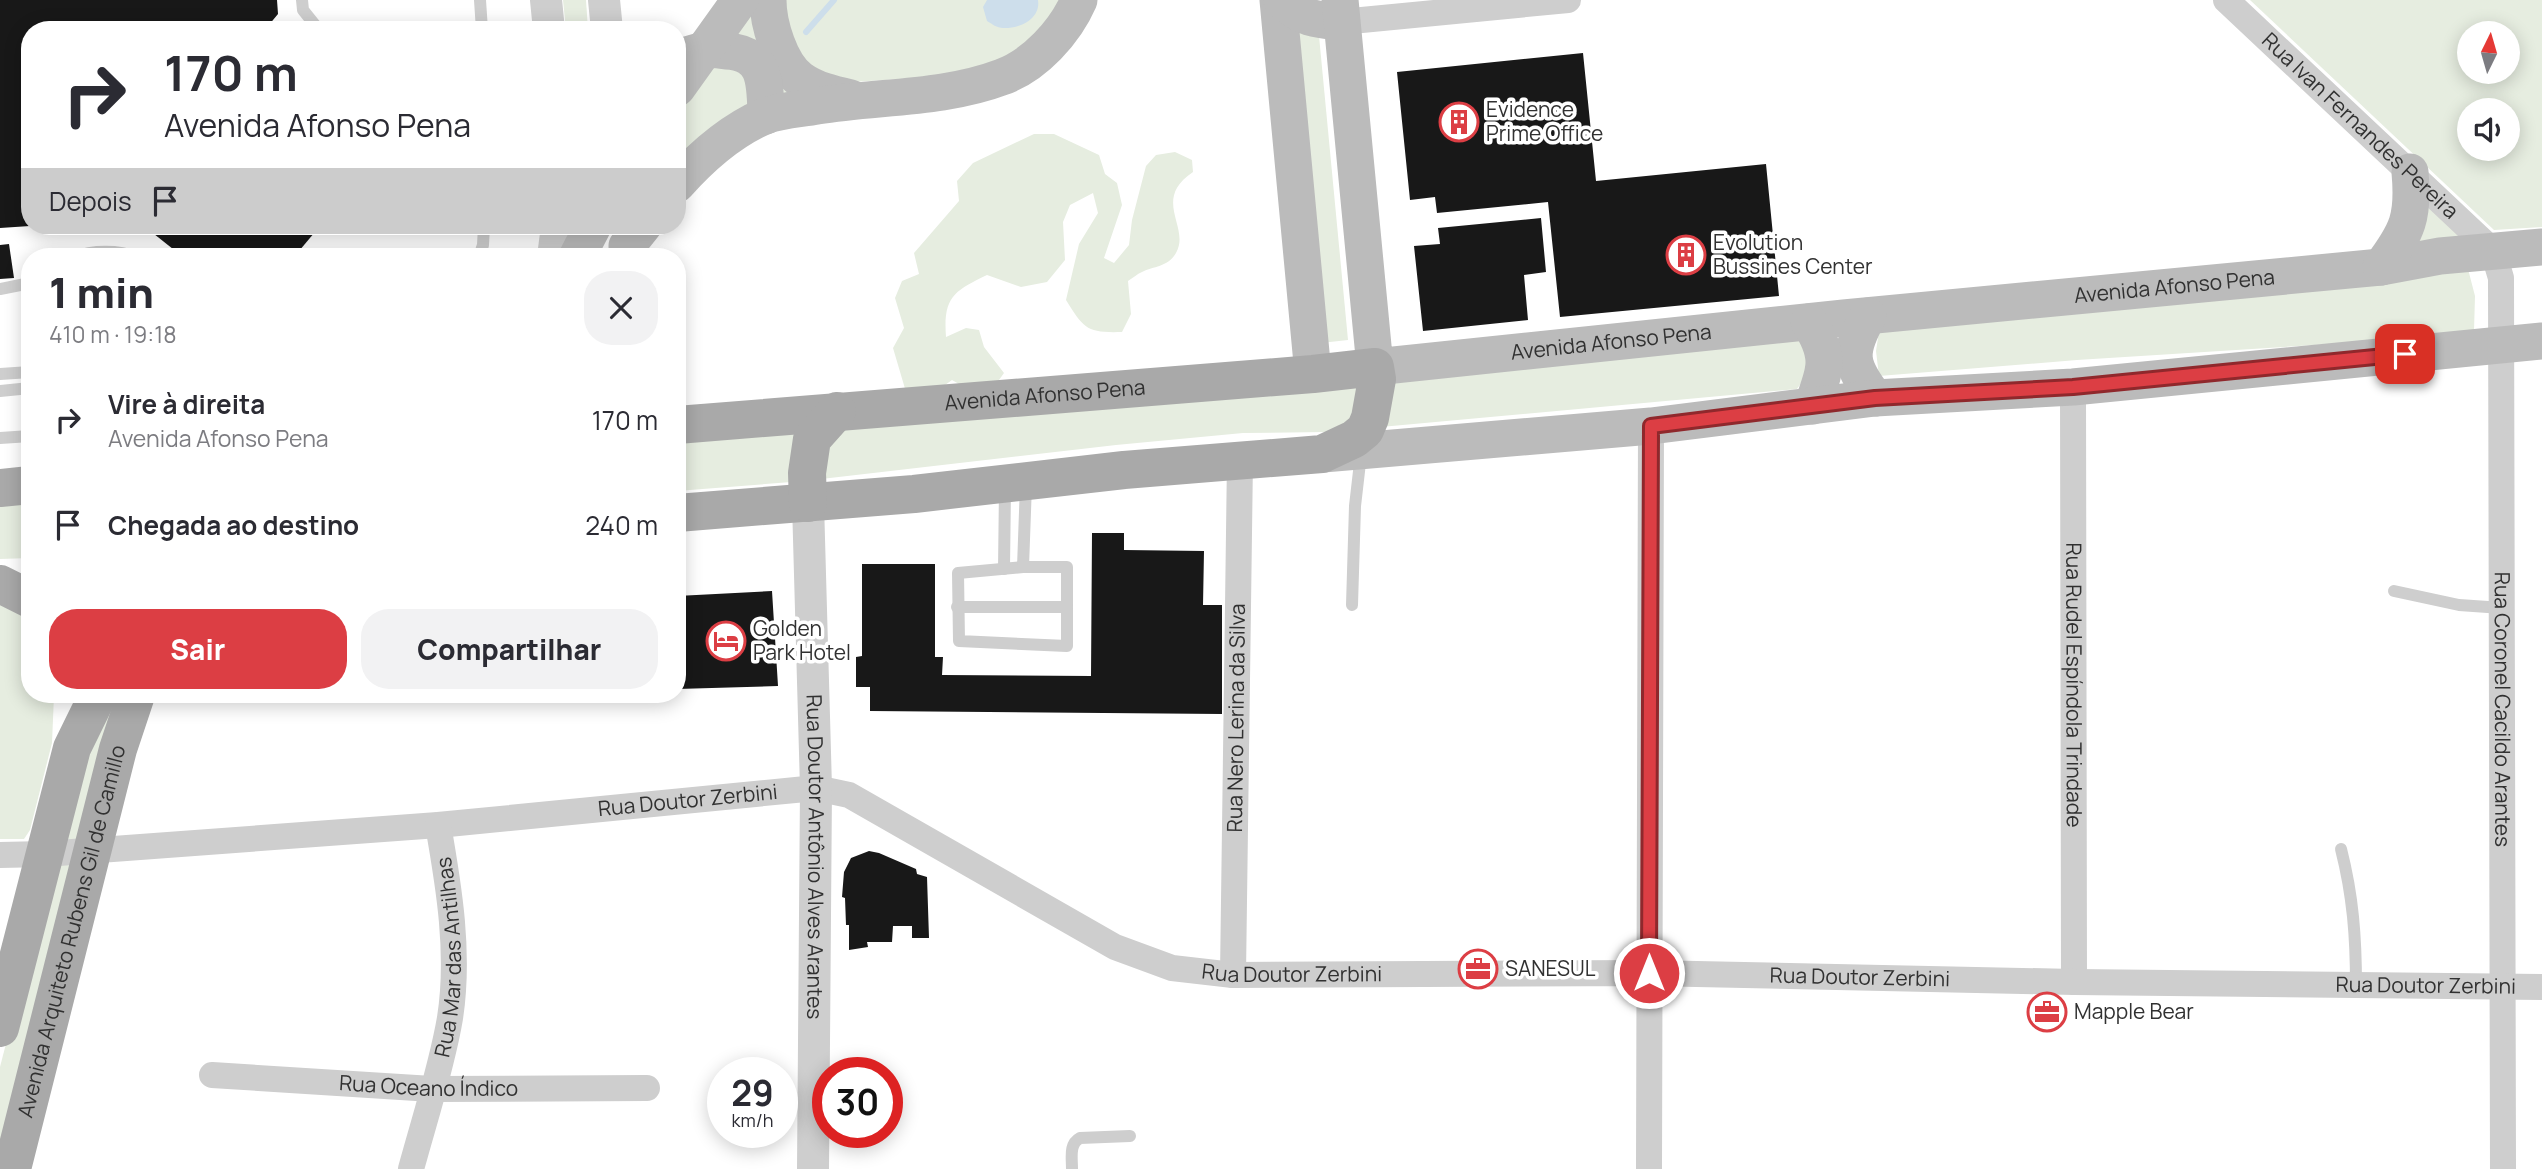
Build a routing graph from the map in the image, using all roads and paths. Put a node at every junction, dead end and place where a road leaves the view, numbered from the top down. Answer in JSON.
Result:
{"nodes":[{"id":1,"x":302,"y":0,"type":"edge"},
{"id":2,"x":480,"y":0,"type":"edge"},
{"id":3,"x":546,"y":0,"type":"edge"},
{"id":4,"x":580,"y":0,"type":"edge"},
{"id":5,"x":604,"y":0,"type":"edge"},
{"id":6,"x":740,"y":0,"type":"edge"},
{"id":7,"x":768,"y":0,"type":"edge"},
{"id":8,"x":1079,"y":0,"type":"edge"},
{"id":9,"x":1280,"y":0,"type":"edge"},
{"id":10,"x":1568,"y":0,"type":"edge"},
{"id":11,"x":2226,"y":0,"type":"edge"},
{"id":12,"x":1340,"y":11,"type":"edge"},
{"id":13,"x":312,"y":21,"type":"edge"},
{"id":14,"x":481,"y":21,"type":"edge"},
{"id":15,"x":548,"y":21,"type":"edge"},
{"id":16,"x":606,"y":21,"type":"edge"},
{"id":17,"x":691,"y":53,"type":"edge"},
{"id":18,"x":857,"y":99,"type":"junction"},
{"id":19,"x":766,"y":116,"type":"junction"},
{"id":20,"x":2410,"y":172,"type":"junction"},
{"id":21,"x":686,"y":175,"type":"edge"},
{"id":22,"x":2542,"y":247,"type":"edge"},
{"id":23,"x":2493,"y":251,"type":"junction"},
{"id":24,"x":2381,"y":267,"type":"junction"},
{"id":25,"x":21,"y":285,"type":"edge"},
{"id":26,"x":0,"y":289,"type":"edge"},
{"id":27,"x":1868,"y":316,"type":"junction"},
{"id":28,"x":1809,"y":322,"type":"junction"},
{"id":29,"x":2542,"y":341,"type":"edge"},
{"id":30,"x":2502,"y":344,"type":"junction"},
{"id":31,"x":1375,"y":367,"type":"junction"},
{"id":32,"x":21,"y":373,"type":"edge"},
{"id":33,"x":0,"y":374,"type":"edge"},
{"id":34,"x":1313,"y":374,"type":"junction"},
{"id":35,"x":2073,"y":387,"type":"junction"},
{"id":36,"x":21,"y":389,"type":"edge"},
{"id":37,"x":0,"y":391,"type":"edge"},
{"id":38,"x":1875,"y":398,"type":"junction"},
{"id":39,"x":1812,"y":406,"type":"junction"},
{"id":40,"x":837,"y":411,"type":"junction"},
{"id":41,"x":686,"y":424,"type":"edge"},
{"id":42,"x":1651,"y":426,"type":"junction"},
{"id":43,"x":21,"y":437,"type":"edge"},
{"id":44,"x":0,"y":438,"type":"edge"},
{"id":45,"x":1362,"y":450,"type":"junction"},
{"id":46,"x":1322,"y":454,"type":"junction"},
{"id":47,"x":1240,"y":459,"type":"junction"},
{"id":48,"x":1015,"y":483,"type":"junction"},
{"id":49,"x":21,"y":486,"type":"edge"},
{"id":50,"x":0,"y":488,"type":"edge"},
{"id":51,"x":808,"y":503,"type":"junction"},
{"id":52,"x":686,"y":512,"type":"edge"},
{"id":53,"x":1023,"y":567,"type":"junction"},
{"id":54,"x":1004,"y":569,"type":"junction"},
{"id":55,"x":21,"y":573,"type":"edge"},
{"id":56,"x":0,"y":576,"type":"edge"},
{"id":57,"x":0,"y":584,"type":"edge"},
{"id":58,"x":2394,"y":591,"type":"dead end"},
{"id":59,"x":21,"y":595,"type":"edge"},
{"id":60,"x":1352,"y":605,"type":"dead end"},
{"id":61,"x":957,"y":607,"type":"junction"},
{"id":62,"x":1067,"y":607,"type":"junction"},
{"id":63,"x":2502,"y":608,"type":"junction"},
{"id":64,"x":69,"y":703,"type":"edge"},
{"id":65,"x":94,"y":703,"type":"edge"},
{"id":66,"x":132,"y":703,"type":"edge"},
{"id":67,"x":72,"y":748,"type":"junction"},
{"id":68,"x":816,"y":788,"type":"junction"},
{"id":69,"x":438,"y":825,"type":"junction"},
{"id":70,"x":2341,"y":849,"type":"dead end"},
{"id":71,"x":92,"y":850,"type":"junction"},
{"id":72,"x":45,"y":854,"type":"junction"},
{"id":73,"x":0,"y":855,"type":"edge"},
{"id":74,"x":1649,"y":973,"type":"junction"},
{"id":75,"x":1233,"y":975,"type":"junction"},
{"id":76,"x":2074,"y":982,"type":"junction"},
{"id":77,"x":2356,"y":985,"type":"junction"},
{"id":78,"x":2504,"y":987,"type":"junction"},
{"id":79,"x":2542,"y":987,"type":"edge"},
{"id":80,"x":0,"y":1028,"type":"edge"},
{"id":81,"x":212,"y":1075,"type":"dead end"},
{"id":82,"x":647,"y":1088,"type":"dead end"},
{"id":83,"x":432,"y":1089,"type":"junction"},
{"id":84,"x":1130,"y":1136,"type":"dead end"},
{"id":85,"x":12,"y":1169,"type":"edge"},
{"id":86,"x":411,"y":1169,"type":"edge"},
{"id":87,"x":813,"y":1169,"type":"edge"},
{"id":88,"x":1072,"y":1169,"type":"edge"},
{"id":89,"x":1649,"y":1169,"type":"edge"},
{"id":90,"x":2503,"y":1169,"type":"edge"}],
"edges":[{"from":1,"to":13,"type":"lane"},
{"from":2,"to":14,"type":"lane"},
{"from":3,"to":15,"type":"street"},
{"from":4,"to":5,"type":"street"},
{"from":5,"to":16,"type":"street"},
{"from":6,"to":17,"type":"main road"},
{"from":7,"to":18,"type":"main road"},
{"from":8,"to":18,"type":"main road"},
{"from":9,"to":12,"type":"main road"},
{"from":9,"to":34,"type":"main road"},
{"from":10,"to":12,"type":"street"},
{"from":11,"to":20,"type":"street","name":"Rua Ivan Fernandes Pereira"},
{"from":12,"to":31,"type":"main road"},
{"from":17,"to":19,"type":"main road"},
{"from":18,"to":19,"type":"main road"},
{"from":19,"to":21,"type":"main road"},
{"from":20,"to":23,"type":"street","name":"Rua Ivan Fernandes Pereira"},
{"from":20,"to":24,"type":"main road"},
{"from":22,"to":23,"type":"main road","name":"Avenida Afonso Pena"},
{"from":23,"to":24,"type":"main road","name":"Avenida Afonso Pena"},
{"from":23,"to":30,"type":"street","name":"Rua Coronel Cacildo Arantes"},
{"from":24,"to":27,"type":"main road","name":"Avenida Afonso Pena"},
{"from":25,"to":26,"type":"lane"},
{"from":27,"to":28,"type":"main road","name":"Avenida Afonso Pena"},
{"from":27,"to":38,"type":"main road"},
{"from":28,"to":31,"type":"main road","name":"Avenida Afonso Pena"},
{"from":28,"to":39,"type":"main road"},
{"from":29,"to":30,"type":"main road"},
{"from":30,"to":35,"type":"main road"},
{"from":30,"to":63,"type":"street","name":"Rua Coronel Cacildo Arantes"},
{"from":31,"to":34,"type":"main road","name":"Avenida Afonso Pena"},
{"from":31,"to":46,"type":"main road"},
{"from":32,"to":33,"type":"lane"},
{"from":34,"to":40,"type":"main road","name":"Avenida Afonso Pena"},
{"from":35,"to":38,"type":"main road"},
{"from":35,"to":76,"type":"street","name":"Rua Rudel Espíndola Trindade"},
{"from":36,"to":37,"type":"lane"},
{"from":38,"to":39,"type":"main road"},
{"from":39,"to":42,"type":"main road"},
{"from":40,"to":41,"type":"main road","name":"Avenida Afonso Pena"},
{"from":40,"to":51,"type":"main road"},
{"from":42,"to":45,"type":"main road"},
{"from":42,"to":74,"type":"street"},
{"from":43,"to":44,"type":"lane"},
{"from":45,"to":46,"type":"main road"},
{"from":45,"to":60,"type":"lane"},
{"from":46,"to":47,"type":"main road"},
{"from":47,"to":48,"type":"main road"},
{"from":47,"to":75,"type":"street","name":"Rua Nero Lerina da Silva"},
{"from":48,"to":51,"type":"main road"},
{"from":48,"to":53,"type":"lane"},
{"from":48,"to":54,"type":"lane"},
{"from":49,"to":50,"type":"main road"},
{"from":51,"to":52,"type":"main road"},
{"from":51,"to":68,"type":"street","name":"Rua Doutor Antônio Alves Arantes"},
{"from":53,"to":54,"type":"lane"},
{"from":53,"to":62,"type":"lane"},
{"from":54,"to":61,"type":"lane"},
{"from":55,"to":56,"type":"main road"},
{"from":57,"to":59,"type":"main road"},
{"from":58,"to":63,"type":"lane"},
{"from":61,"to":62,"type":"lane"},
{"from":61,"to":62,"type":"lane"},
{"from":63,"to":78,"type":"street","name":"Rua Coronel Cacildo Arantes"},
{"from":64,"to":67,"type":"main road"},
{"from":65,"to":67,"type":"main road","name":"Avenida Arquiteto Rubens Gil de Camillo"},
{"from":66,"to":71,"type":"main road","name":"Avenida Arquiteto Rubens Gil de Camillo"},
{"from":67,"to":72,"type":"main road","name":"Avenida Arquiteto Rubens Gil de Camillo"},
{"from":68,"to":69,"type":"street","name":"Rua Doutor Zerbini"},
{"from":68,"to":75,"type":"street","name":"Rua Doutor Zerbini"},
{"from":68,"to":87,"type":"street","name":"Rua Doutor Antônio Alves Arantes"},
{"from":69,"to":71,"type":"street","name":"Rua Doutor Zerbini"},
{"from":69,"to":83,"type":"street","name":"Rua Mar das Antilhas"},
{"from":70,"to":77,"type":"lane"},
{"from":71,"to":72,"type":"street","name":"Rua Doutor Zerbini"},
{"from":71,"to":85,"type":"main road","name":"Avenida Arquiteto Rubens Gil de Camillo"},
{"from":72,"to":73,"type":"street","name":"Rua Doutor Zerbini"},
{"from":72,"to":80,"type":"main road","name":"Avenida Arquiteto Rubens Gil de Camillo"},
{"from":74,"to":75,"type":"street","name":"Rua Doutor Zerbini"},
{"from":74,"to":76,"type":"street","name":"Rua Doutor Zerbini"},
{"from":74,"to":89,"type":"street"},
{"from":76,"to":77,"type":"street","name":"Rua Doutor Zerbini"},
{"from":77,"to":78,"type":"street","name":"Rua Doutor Zerbini"},
{"from":78,"to":79,"type":"street","name":"Rua Doutor Zerbini"},
{"from":78,"to":90,"type":"street","name":"Rua Coronel Cacildo Arantes"},
{"from":81,"to":83,"type":"street","name":"Rua Oceano Índico"},
{"from":82,"to":83,"type":"street","name":"Rua Oceano Índico"},
{"from":83,"to":86,"type":"street","name":"Rua Mar das Antilhas"},
{"from":84,"to":88,"type":"lane"}]}
